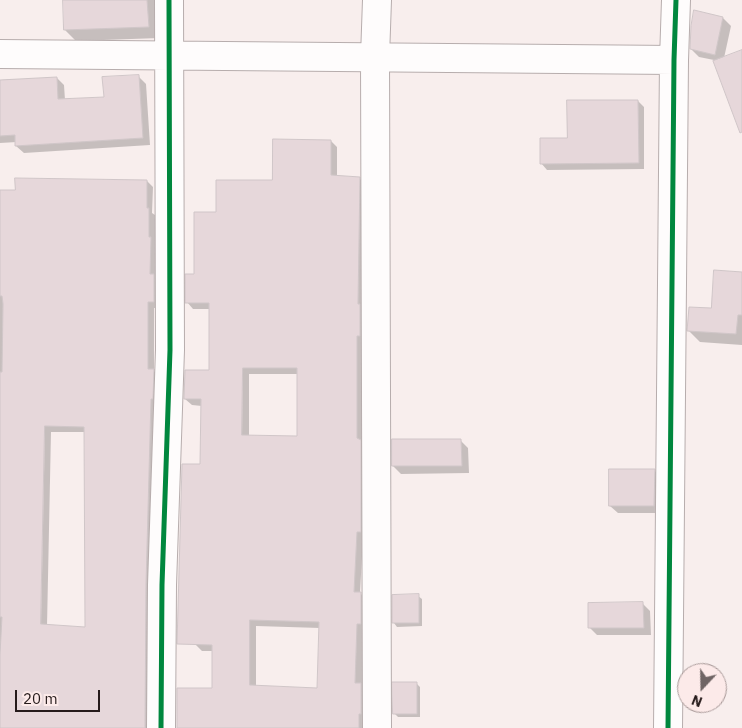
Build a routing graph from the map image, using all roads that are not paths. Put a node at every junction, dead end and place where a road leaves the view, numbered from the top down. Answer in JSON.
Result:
{"nodes":[{"id":1,"x":169,"y":0,"type":"edge"},
{"id":2,"x":377,"y":0,"type":"edge"},
{"id":3,"x":676,"y":0,"type":"edge"},
{"id":4,"x":0,"y":54,"type":"edge"},
{"id":5,"x":168,"y":54,"type":"junction"},
{"id":6,"x":375,"y":57,"type":"junction"},
{"id":7,"x":674,"y":60,"type":"junction"},
{"id":8,"x":161,"y":728,"type":"edge"},
{"id":9,"x":377,"y":728,"type":"edge"},
{"id":10,"x":668,"y":728,"type":"edge"}],
"edges":[{"from":1,"to":5,"type":"street"},
{"from":2,"to":6,"type":"street"},
{"from":3,"to":7,"type":"street"},
{"from":4,"to":5,"type":"street"},
{"from":5,"to":6,"type":"street"},
{"from":5,"to":8,"type":"street"},
{"from":6,"to":7,"type":"street"},
{"from":6,"to":9,"type":"street"},
{"from":7,"to":10,"type":"street"}]}
